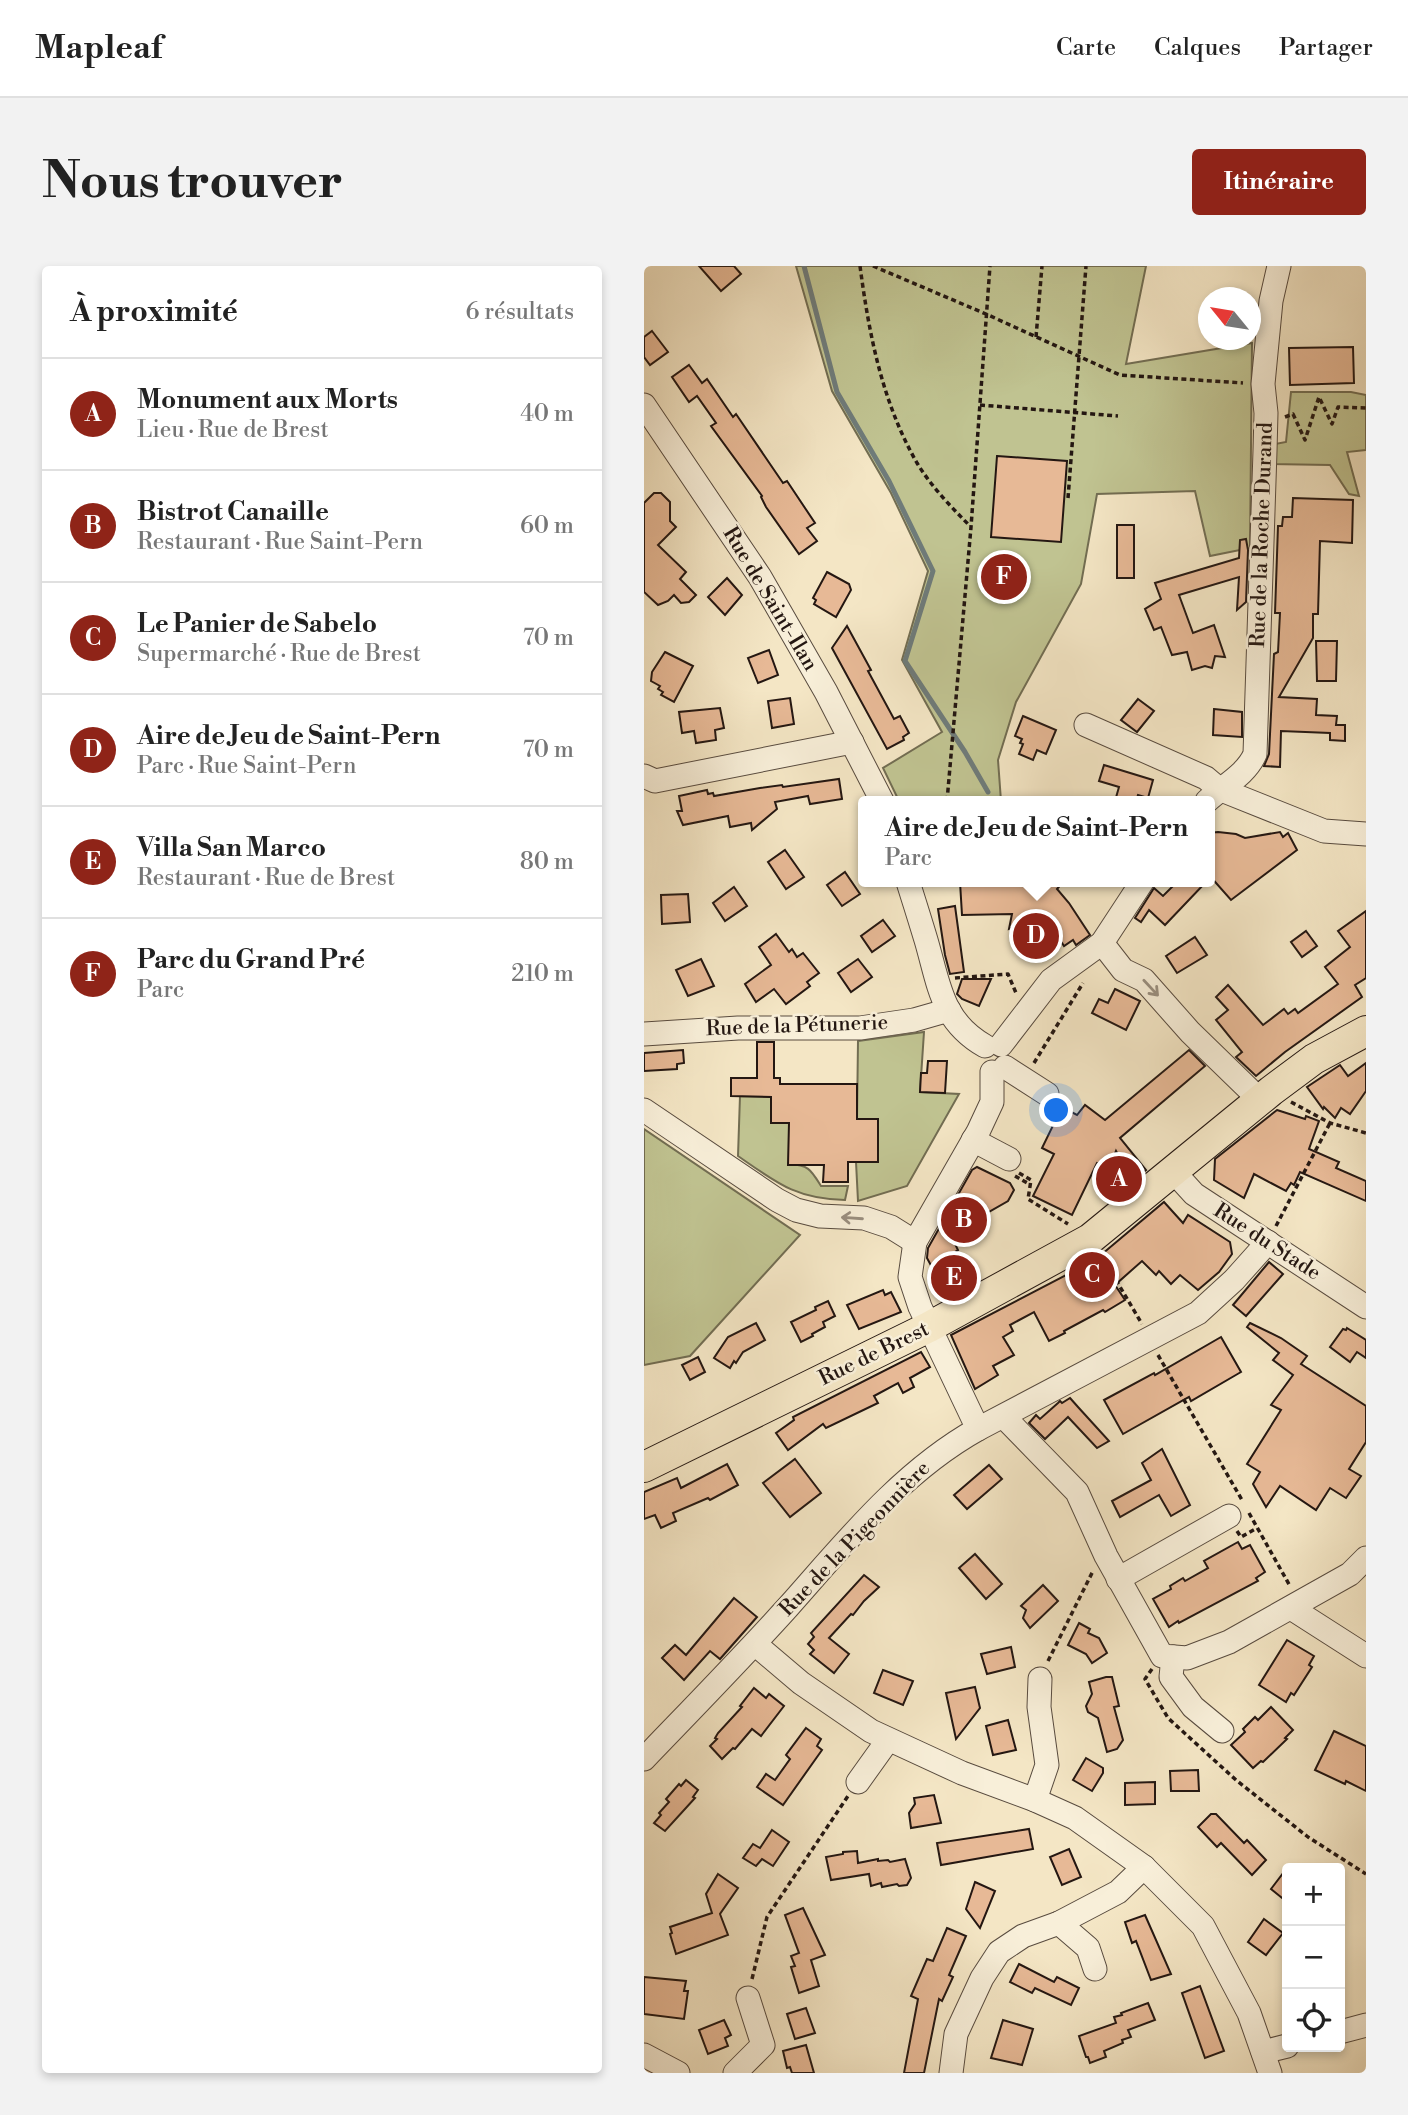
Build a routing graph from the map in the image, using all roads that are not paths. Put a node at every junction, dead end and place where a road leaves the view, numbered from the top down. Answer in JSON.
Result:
{"nodes":[{"id":1,"x":1279,"y":266,"type":"edge"},
{"id":2,"x":644,"y":405,"type":"edge"},
{"id":3,"x":1086,"y":725,"type":"dead end"},
{"id":4,"x":852,"y":742,"type":"junction"},
{"id":5,"x":644,"y":776,"type":"edge"},
{"id":6,"x":1213,"y":795,"type":"edge"},
{"id":7,"x":879,"y":796,"type":"edge"},
{"id":8,"x":1365,"y":833,"type":"edge"},
{"id":9,"x":910,"y":887,"type":"edge"},
{"id":10,"x":1139,"y":887,"type":"edge"},
{"id":11,"x":1105,"y":948,"type":"junction"},
{"id":12,"x":949,"y":1010,"type":"junction"},
{"id":13,"x":1366,"y":1031,"type":"edge"},
{"id":14,"x":644,"y":1034,"type":"edge"},
{"id":15,"x":1001,"y":1062,"type":"junction"},
{"id":16,"x":1047,"y":1094,"type":"dead end"},
{"id":17,"x":1266,"y":1095,"type":"junction"},
{"id":18,"x":644,"y":1110,"type":"edge"},
{"id":19,"x":973,"y":1140,"type":"junction"},
{"id":20,"x":1010,"y":1163,"type":"road end"},
{"id":21,"x":1173,"y":1171,"type":"junction"},
{"id":22,"x":915,"y":1242,"type":"junction"},
{"id":23,"x":1268,"y":1242,"type":"junction"},
{"id":24,"x":1366,"y":1307,"type":"edge"},
{"id":25,"x":929,"y":1327,"type":"junction"},
{"id":26,"x":1004,"y":1417,"type":"junction"},
{"id":27,"x":978,"y":1429,"type":"junction"},
{"id":28,"x":644,"y":1467,"type":"edge"},
{"id":29,"x":1229,"y":1516,"type":"dead end"},
{"id":30,"x":1366,"y":1558,"type":"edge"},
{"id":31,"x":1118,"y":1579,"type":"junction"},
{"id":32,"x":1290,"y":1608,"type":"junction"},
{"id":33,"x":755,"y":1644,"type":"junction"},
{"id":34,"x":1366,"y":1656,"type":"edge"},
{"id":35,"x":1167,"y":1657,"type":"junction"},
{"id":36,"x":1040,"y":1679,"type":"road end"},
{"id":37,"x":1222,"y":1731,"type":"dead end"},
{"id":38,"x":888,"y":1740,"type":"junction"},
{"id":39,"x":644,"y":1759,"type":"edge"},
{"id":40,"x":858,"y":1782,"type":"road end"},
{"id":41,"x":1035,"y":1800,"type":"junction"},
{"id":42,"x":1144,"y":1867,"type":"junction"},
{"id":43,"x":1059,"y":1923,"type":"junction"},
{"id":44,"x":1095,"y":1969,"type":"dead end"},
{"id":45,"x":748,"y":1998,"type":"road end"},
{"id":46,"x":1366,"y":2025,"type":"edge"},
{"id":47,"x":1345,"y":2031,"type":"edge"},
{"id":48,"x":1282,"y":2050,"type":"edge"},
{"id":49,"x":644,"y":2054,"type":"edge"},
{"id":50,"x":1266,"y":2062,"type":"edge"},
{"id":51,"x":678,"y":2073,"type":"edge"},
{"id":52,"x":735,"y":2073,"type":"edge"},
{"id":53,"x":951,"y":2073,"type":"edge"}],
"edges":[{"from":1,"to":6,"type":"street","name":"Rue de la Roche Durand"},
{"from":2,"to":4,"type":"street","name":"Rue de Saint-Ilan"},
{"from":3,"to":6,"type":"street"},
{"from":4,"to":5,"type":"street"},
{"from":4,"to":7,"type":"street","name":"Rue de Saint-Ilan"},
{"from":6,"to":8,"type":"street"},
{"from":9,"to":12,"type":"street"},
{"from":10,"to":11,"type":"street"},
{"from":11,"to":15,"type":"street"},
{"from":11,"to":17,"type":"street","one_way":true},
{"from":12,"to":14,"type":"street","name":"Rue de la Pétunerie"},
{"from":12,"to":15,"type":"street"},
{"from":13,"to":17,"type":"main road","name":"Rue de Brest"},
{"from":15,"to":16,"type":"street"},
{"from":15,"to":19,"type":"street"},
{"from":17,"to":21,"type":"main road","name":"Rue de Brest"},
{"from":22,"to":18,"type":"street","one_way":true},
{"from":19,"to":20,"type":"street"},
{"from":19,"to":22,"type":"street"},
{"from":21,"to":23,"type":"street","name":"Rue du Stade"},
{"from":21,"to":25,"type":"main road","name":"Rue de Brest"},
{"from":22,"to":25,"type":"street"},
{"from":23,"to":24,"type":"street","name":"Rue du Stade"},
{"from":23,"to":26,"type":"street","name":"Rue de la Pigeonnière"},
{"from":25,"to":27,"type":"street"},
{"from":25,"to":28,"type":"main road","name":"Rue de Brest"},
{"from":26,"to":27,"type":"street","name":"Rue de la Pigeonnière"},
{"from":26,"to":31,"type":"street"},
{"from":27,"to":33,"type":"street","name":"Rue de la Pigeonnière"},
{"from":29,"to":31,"type":"street"},
{"from":30,"to":32,"type":"street"},
{"from":31,"to":35,"type":"street"},
{"from":32,"to":34,"type":"street"},
{"from":32,"to":35,"type":"street"},
{"from":33,"to":38,"type":"street"},
{"from":33,"to":39,"type":"street","name":"Rue de la Pigeonnière"},
{"from":35,"to":37,"type":"street"},
{"from":36,"to":41,"type":"street"},
{"from":38,"to":40,"type":"street"},
{"from":38,"to":41,"type":"street"},
{"from":41,"to":42,"type":"street"},
{"from":42,"to":43,"type":"street"},
{"from":42,"to":50,"type":"street"},
{"from":43,"to":44,"type":"street"},
{"from":43,"to":53,"type":"street"},
{"from":45,"to":52,"type":"street"},
{"from":46,"to":47,"type":"street"},
{"from":48,"to":50,"type":"street"},
{"from":49,"to":51,"type":"street"}]}
